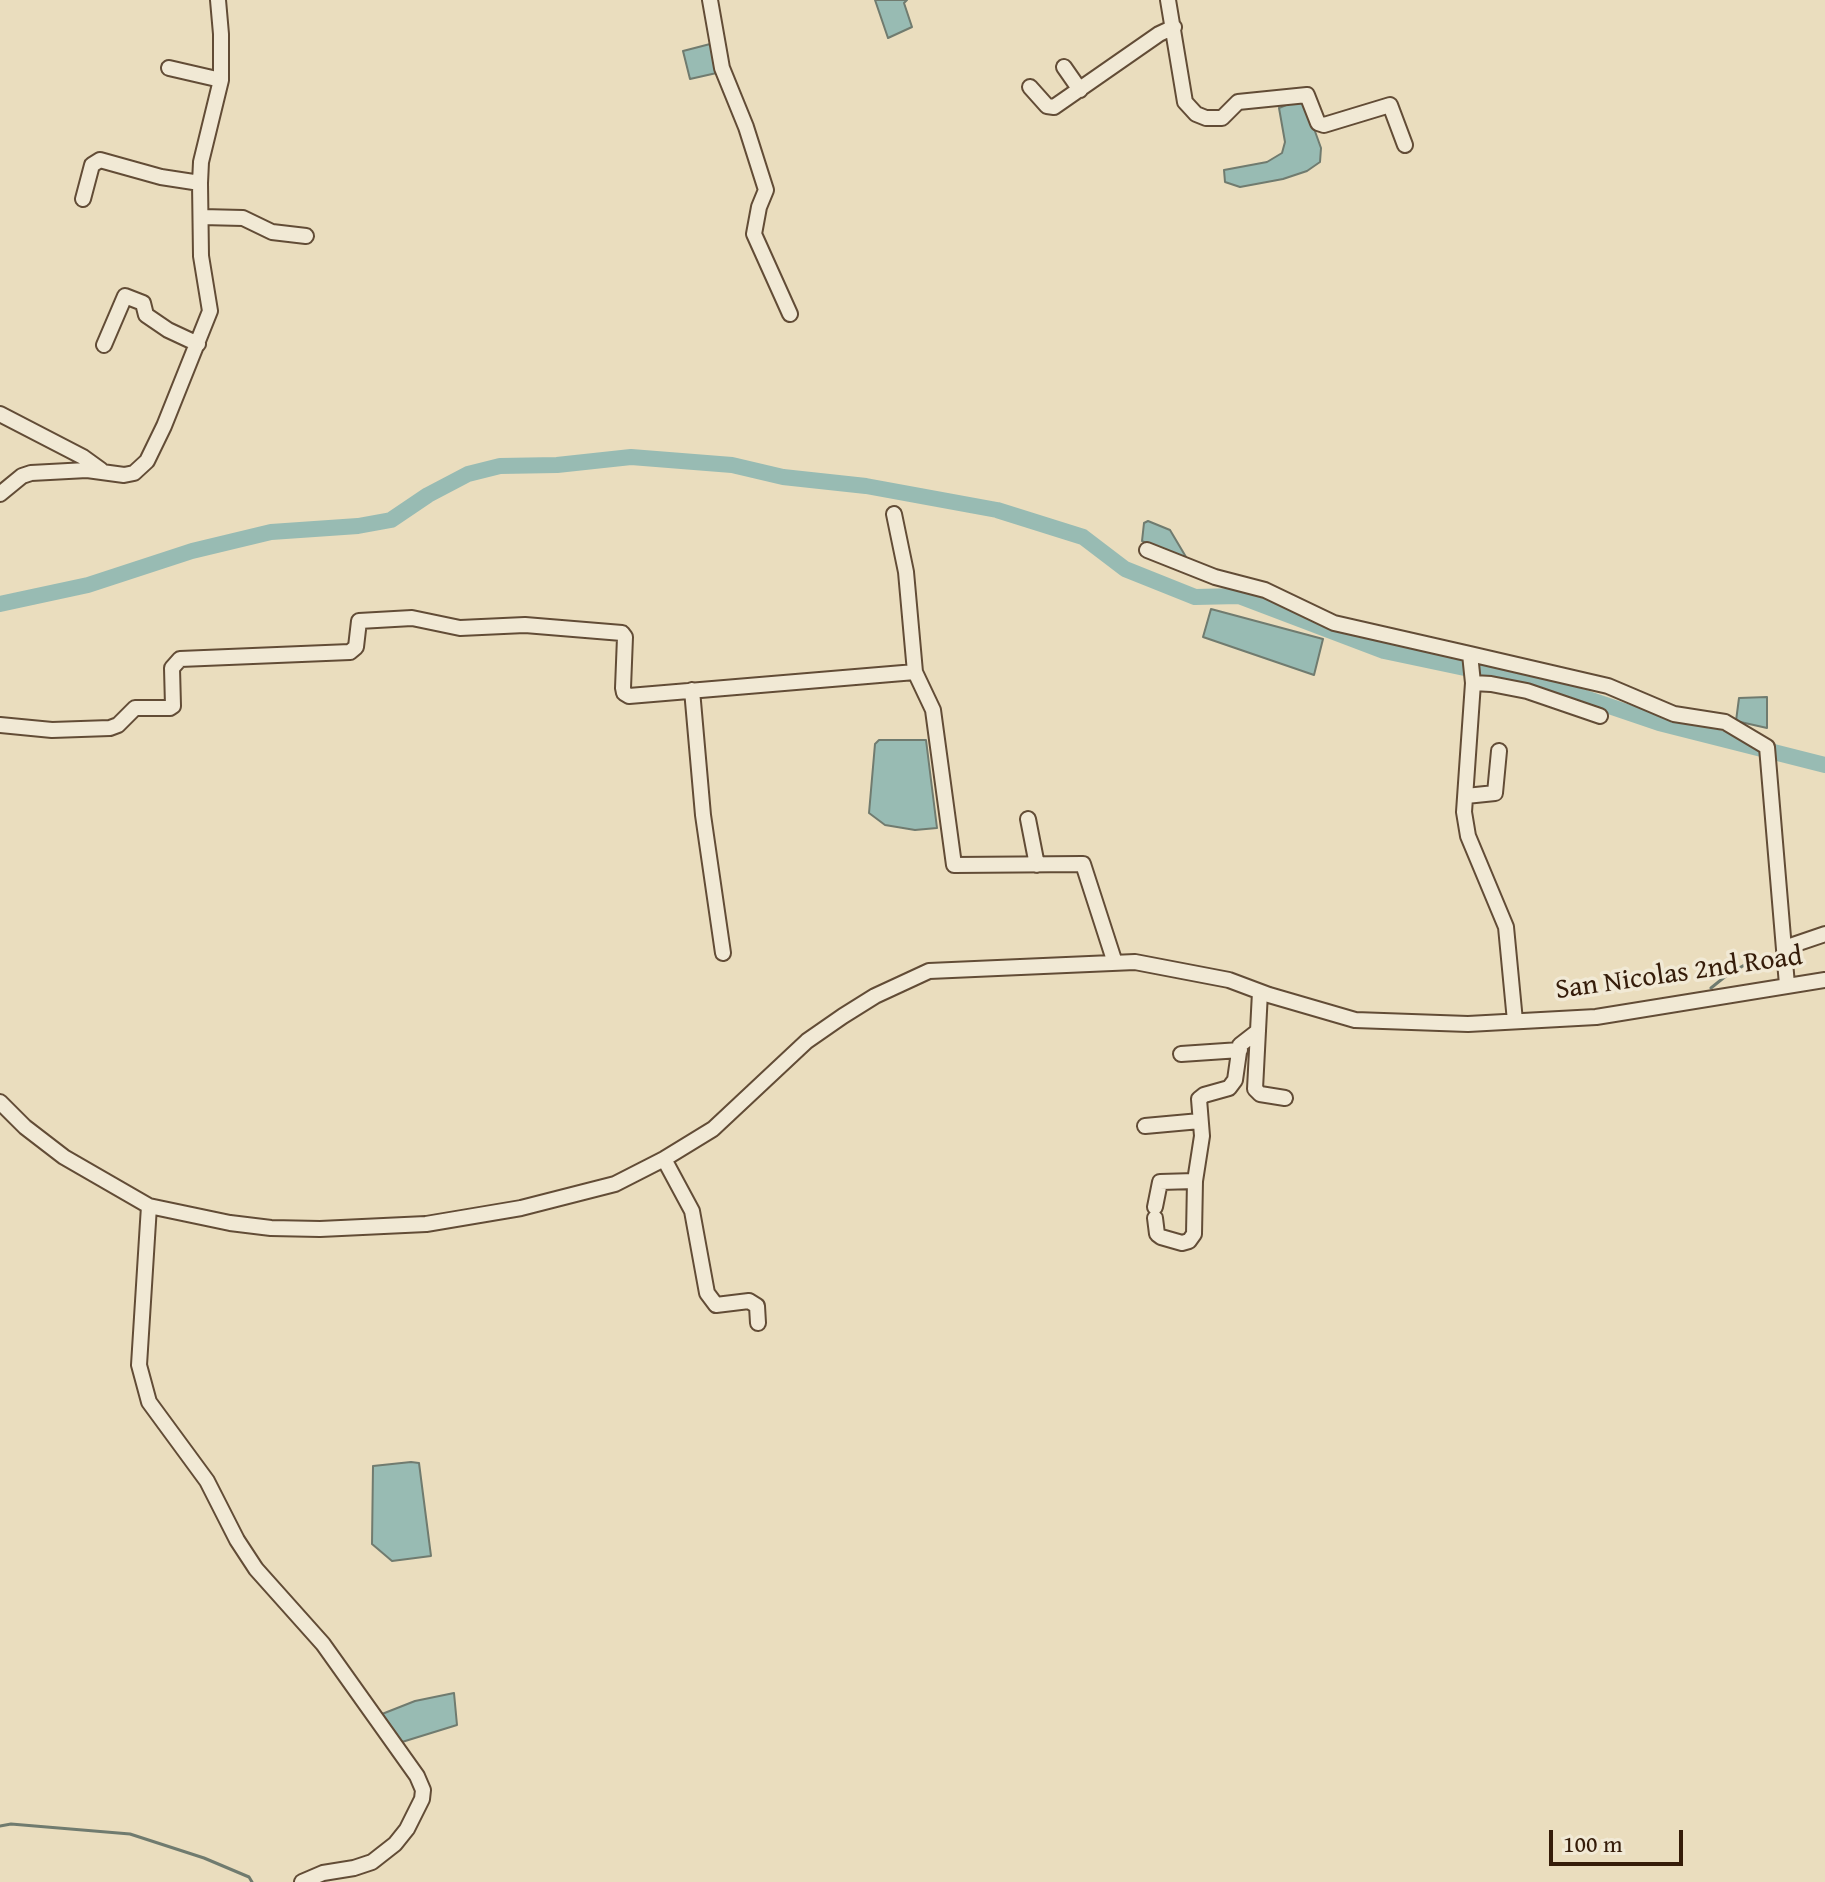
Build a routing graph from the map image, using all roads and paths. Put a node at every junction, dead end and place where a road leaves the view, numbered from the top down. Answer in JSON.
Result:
{"nodes":[{"id":1,"x":218,"y":0,"type":"edge"},
{"id":2,"x":710,"y":0,"type":"edge"},
{"id":3,"x":1168,"y":0,"type":"edge"},
{"id":4,"x":1174,"y":27,"type":"junction"},
{"id":5,"x":1064,"y":67,"type":"dead end"},
{"id":6,"x":169,"y":68,"type":"dead end"},
{"id":7,"x":221,"y":80,"type":"junction"},
{"id":8,"x":1030,"y":87,"type":"dead end"},
{"id":9,"x":1080,"y":90,"type":"junction"},
{"id":10,"x":1405,"y":145,"type":"dead end"},
{"id":11,"x":200,"y":183,"type":"junction"},
{"id":12,"x":83,"y":199,"type":"dead end"},
{"id":13,"x":202,"y":217,"type":"junction"},
{"id":14,"x":306,"y":236,"type":"dead end"},
{"id":15,"x":790,"y":314,"type":"dead end"},
{"id":16,"x":198,"y":344,"type":"junction"},
{"id":17,"x":104,"y":345,"type":"dead end"},
{"id":18,"x":0,"y":414,"type":"edge"},
{"id":19,"x":101,"y":470,"type":"junction"},
{"id":20,"x":0,"y":494,"type":"edge"},
{"id":21,"x":894,"y":514,"type":"dead end"},
{"id":22,"x":1147,"y":550,"type":"dead end"},
{"id":23,"x":1470,"y":657,"type":"junction"},
{"id":24,"x":915,"y":672,"type":"junction"},
{"id":25,"x":1472,"y":679,"type":"junction"},
{"id":26,"x":692,"y":690,"type":"junction"},
{"id":27,"x":1600,"y":716,"type":"dead end"},
{"id":28,"x":0,"y":725,"type":"edge"},
{"id":29,"x":1499,"y":751,"type":"dead end"},
{"id":30,"x":1466,"y":796,"type":"junction"},
{"id":31,"x":1028,"y":819,"type":"dead end"},
{"id":32,"x":1037,"y":865,"type":"junction"},
{"id":33,"x":1825,"y":934,"type":"edge"},
{"id":34,"x":723,"y":953,"type":"dead end"},
{"id":35,"x":1785,"y":953,"type":"junction"},
{"id":36,"x":1115,"y":963,"type":"junction"},
{"id":37,"x":1825,"y":980,"type":"edge"},
{"id":38,"x":1787,"y":985,"type":"junction"},
{"id":39,"x":1260,"y":992,"type":"junction"},
{"id":40,"x":1515,"y":1021,"type":"junction"},
{"id":41,"x":1258,"y":1031,"type":"junction"},
{"id":42,"x":1240,"y":1050,"type":"junction"},
{"id":43,"x":1181,"y":1054,"type":"dead end"},
{"id":44,"x":1285,"y":1098,"type":"dead end"},
{"id":45,"x":0,"y":1102,"type":"edge"},
{"id":46,"x":1200,"y":1121,"type":"junction"},
{"id":47,"x":1145,"y":1126,"type":"dead end"},
{"id":48,"x":664,"y":1159,"type":"junction"},
{"id":49,"x":1195,"y":1181,"type":"junction"},
{"id":50,"x":149,"y":1206,"type":"junction"},
{"id":51,"x":758,"y":1323,"type":"dead end"},
{"id":52,"x":302,"y":1882,"type":"edge"}],
"edges":[{"from":1,"to":7,"type":"street"},
{"from":2,"to":15,"type":"street"},
{"from":3,"to":4,"type":"street"},
{"from":4,"to":9,"type":"street"},
{"from":4,"to":10,"type":"street"},
{"from":5,"to":9,"type":"street"},
{"from":6,"to":7,"type":"street"},
{"from":7,"to":11,"type":"street"},
{"from":8,"to":9,"type":"street"},
{"from":11,"to":12,"type":"street"},
{"from":11,"to":13,"type":"street"},
{"from":13,"to":14,"type":"street"},
{"from":13,"to":16,"type":"street"},
{"from":16,"to":17,"type":"street"},
{"from":16,"to":19,"type":"street"},
{"from":18,"to":19,"type":"street"},
{"from":19,"to":20,"type":"street"},
{"from":21,"to":24,"type":"street"},
{"from":22,"to":23,"type":"street"},
{"from":23,"to":25,"type":"street"},
{"from":23,"to":35,"type":"street"},
{"from":24,"to":26,"type":"street"},
{"from":24,"to":32,"type":"street"},
{"from":25,"to":27,"type":"street"},
{"from":25,"to":30,"type":"street"},
{"from":26,"to":28,"type":"street"},
{"from":26,"to":34,"type":"street"},
{"from":29,"to":30,"type":"street"},
{"from":30,"to":40,"type":"street"},
{"from":31,"to":32,"type":"street"},
{"from":32,"to":36,"type":"street"},
{"from":33,"to":35,"type":"street"},
{"from":35,"to":38,"type":"street"},
{"from":36,"to":39,"type":"street","name":"San Nicolas 2nd Road"},
{"from":36,"to":48,"type":"street","name":"San Nicolas 2nd Road"},
{"from":37,"to":38,"type":"street","name":"San Nicolas 2nd Road"},
{"from":38,"to":40,"type":"street","name":"San Nicolas 2nd Road"},
{"from":39,"to":40,"type":"street","name":"San Nicolas 2nd Road"},
{"from":39,"to":41,"type":"street"},
{"from":41,"to":42,"type":"street"},
{"from":41,"to":44,"type":"street"},
{"from":42,"to":43,"type":"street"},
{"from":42,"to":46,"type":"street"},
{"from":45,"to":50,"type":"street","name":"San Nicolas 2nd Road"},
{"from":46,"to":47,"type":"street"},
{"from":46,"to":49,"type":"street"},
{"from":48,"to":50,"type":"street","name":"San Nicolas 2nd Road"},
{"from":48,"to":51,"type":"street"},
{"from":49,"to":49,"type":"street"},
{"from":50,"to":52,"type":"street"}]}
